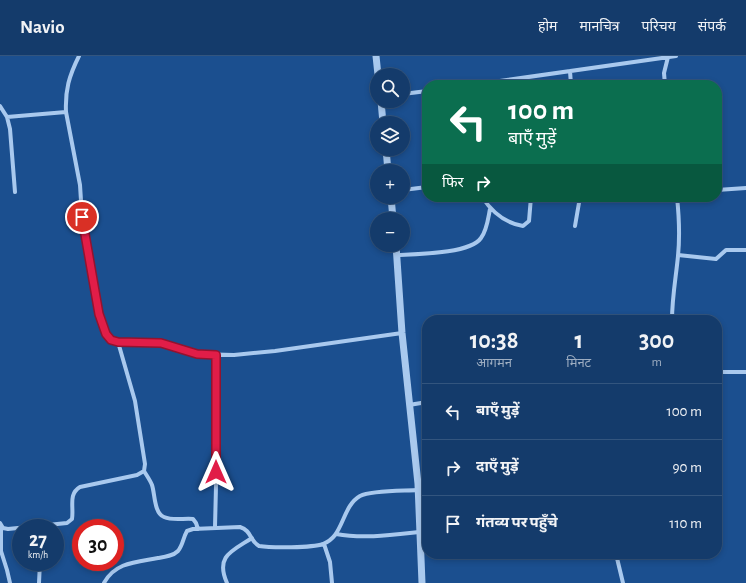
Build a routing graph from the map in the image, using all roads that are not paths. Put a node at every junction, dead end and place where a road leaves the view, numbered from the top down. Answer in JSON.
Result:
{"nodes":[{"id":1,"x":74,"y":56,"type":"edge"},
{"id":2,"x":79,"y":56,"type":"edge"},
{"id":3,"x":376,"y":56,"type":"edge"},
{"id":4,"x":676,"y":56,"type":"edge"},
{"id":5,"x":668,"y":57,"type":"junction"},
{"id":6,"x":75,"y":64,"type":"junction"},
{"id":7,"x":377,"y":68,"type":"edge"},
{"id":8,"x":570,"y":71,"type":"junction"},
{"id":9,"x":507,"y":80,"type":"edge"},
{"id":10,"x":571,"y":80,"type":"edge"},
{"id":11,"x":665,"y":80,"type":"edge"},
{"id":12,"x":422,"y":92,"type":"edge"},
{"id":13,"x":410,"y":93,"type":"edge"},
{"id":14,"x":0,"y":106,"type":"edge"},
{"id":15,"x":66,"y":112,"type":"junction"},
{"id":16,"x":7,"y":117,"type":"junction"},
{"id":17,"x":422,"y":188,"type":"edge"},
{"id":18,"x":746,"y":188,"type":"edge"},
{"id":19,"x":410,"y":189,"type":"edge"},
{"id":20,"x":722,"y":190,"type":"edge"},
{"id":21,"x":15,"y":192,"type":"dead end"},
{"id":22,"x":485,"y":202,"type":"edge"},
{"id":23,"x":531,"y":202,"type":"edge"},
{"id":24,"x":579,"y":202,"type":"edge"},
{"id":25,"x":677,"y":202,"type":"edge"},
{"id":26,"x":490,"y":209,"type":"junction"},
{"id":27,"x":575,"y":226,"type":"dead end"},
{"id":28,"x":746,"y":250,"type":"edge"},
{"id":29,"x":397,"y":252,"type":"edge"},
{"id":30,"x":397,"y":255,"type":"junction"},
{"id":31,"x":678,"y":255,"type":"junction"},
{"id":32,"x":672,"y":315,"type":"edge"},
{"id":33,"x":402,"y":333,"type":"junction"},
{"id":34,"x":118,"y":342,"type":"junction"},
{"id":35,"x":216,"y":355,"type":"junction"},
{"id":36,"x":722,"y":372,"type":"edge"},
{"id":37,"x":746,"y":372,"type":"edge"},
{"id":38,"x":422,"y":403,"type":"edge"},
{"id":39,"x":409,"y":405,"type":"junction"},
{"id":40,"x":144,"y":471,"type":"junction"},
{"id":41,"x":418,"y":490,"type":"junction"},
{"id":42,"x":64,"y":522,"type":"edge"},
{"id":43,"x":0,"y":524,"type":"edge"},
{"id":44,"x":215,"y":527,"type":"junction"},
{"id":45,"x":12,"y":529,"type":"edge"},
{"id":46,"x":198,"y":529,"type":"junction"},
{"id":47,"x":420,"y":532,"type":"junction"},
{"id":48,"x":336,"y":534,"type":"junction"},
{"id":49,"x":252,"y":538,"type":"junction"},
{"id":50,"x":324,"y":544,"type":"junction"},
{"id":51,"x":617,"y":559,"type":"edge"},
{"id":52,"x":40,"y":571,"type":"edge"},
{"id":53,"x":10,"y":583,"type":"edge"},
{"id":54,"x":39,"y":583,"type":"edge"},
{"id":55,"x":104,"y":583,"type":"edge"},
{"id":56,"x":227,"y":583,"type":"edge"},
{"id":57,"x":332,"y":583,"type":"edge"},
{"id":58,"x":422,"y":583,"type":"edge"},
{"id":59,"x":623,"y":583,"type":"edge"}],
"edges":[{"from":1,"to":6,"type":"street"},
{"from":2,"to":6,"type":"street"},
{"from":3,"to":7,"type":"street"},
{"from":4,"to":5,"type":"street"},
{"from":5,"to":8,"type":"street"},
{"from":5,"to":11,"type":"street"},
{"from":6,"to":15,"type":"street"},
{"from":8,"to":9,"type":"street"},
{"from":8,"to":10,"type":"street"},
{"from":12,"to":13,"type":"street"},
{"from":14,"to":16,"type":"street"},
{"from":15,"to":16,"type":"street"},
{"from":15,"to":34,"type":"street"},
{"from":16,"to":21,"type":"street"},
{"from":17,"to":19,"type":"street"},
{"from":18,"to":20,"type":"street"},
{"from":22,"to":26,"type":"street"},
{"from":23,"to":26,"type":"street"},
{"from":24,"to":27,"type":"street"},
{"from":25,"to":31,"type":"street"},
{"from":26,"to":30,"type":"street"},
{"from":28,"to":31,"type":"street"},
{"from":29,"to":30,"type":"street"},
{"from":30,"to":33,"type":"street"},
{"from":31,"to":32,"type":"street"},
{"from":33,"to":35,"type":"street"},
{"from":33,"to":39,"type":"street"},
{"from":34,"to":35,"type":"street"},
{"from":34,"to":40,"type":"street"},
{"from":35,"to":44,"type":"street"},
{"from":36,"to":37,"type":"street"},
{"from":38,"to":39,"type":"street"},
{"from":39,"to":41,"type":"street"},
{"from":40,"to":42,"type":"street"},
{"from":40,"to":46,"type":"street"},
{"from":41,"to":47,"type":"street"},
{"from":41,"to":48,"type":"street"},
{"from":43,"to":45,"type":"street"},
{"from":43,"to":53,"type":"street"},
{"from":44,"to":46,"type":"street"},
{"from":44,"to":49,"type":"street"},
{"from":46,"to":55,"type":"street"},
{"from":47,"to":48,"type":"street"},
{"from":47,"to":58,"type":"street"},
{"from":48,"to":50,"type":"street"},
{"from":49,"to":50,"type":"street"},
{"from":49,"to":56,"type":"street"},
{"from":50,"to":57,"type":"street"},
{"from":51,"to":59,"type":"street"},
{"from":52,"to":54,"type":"street"}]}
